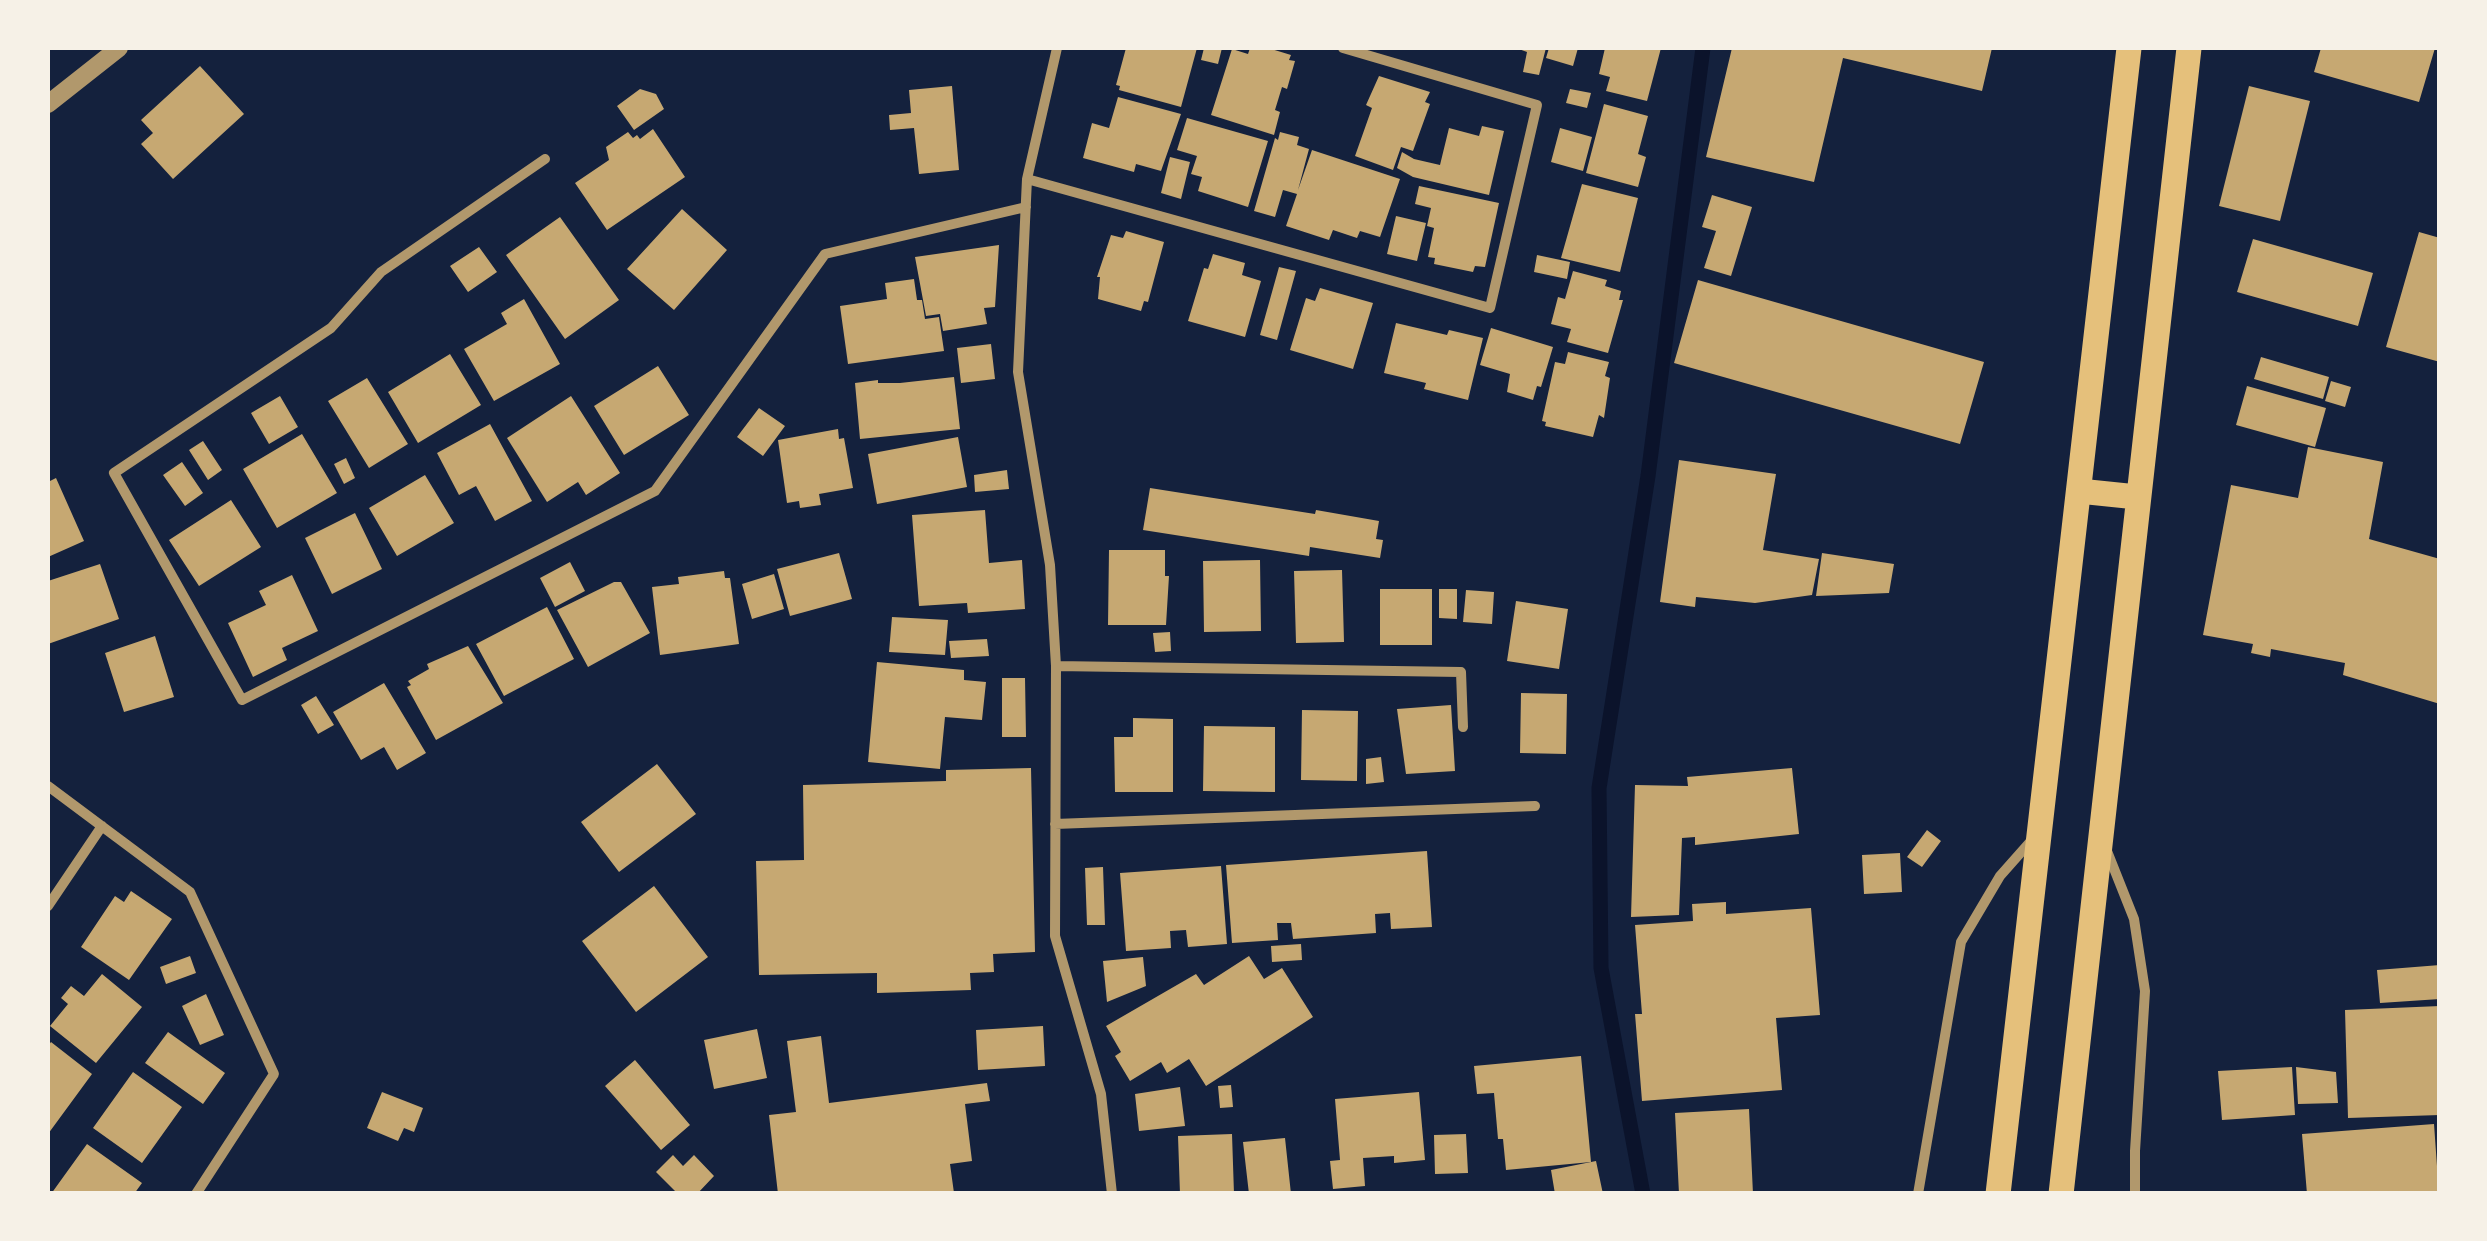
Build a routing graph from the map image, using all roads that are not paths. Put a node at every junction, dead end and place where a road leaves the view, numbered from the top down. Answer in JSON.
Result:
{"nodes":[{"id":1,"x":119,"y":48,"type":"edge"},
{"id":2,"x":1057,"y":48,"type":"edge"},
{"id":3,"x":1342,"y":48,"type":"edge"},
{"id":4,"x":2130,"y":48,"type":"edge"},
{"id":5,"x":2189,"y":48,"type":"edge"},
{"id":6,"x":48,"y":104,"type":"edge"},
{"id":7,"x":545,"y":159,"type":"dead end"},
{"id":8,"x":1027,"y":179,"type":"junction"},
{"id":9,"x":1026,"y":207,"type":"junction"},
{"id":10,"x":2079,"y":491,"type":"junction"},
{"id":11,"x":2137,"y":497,"type":"junction"},
{"id":12,"x":1056,"y":666,"type":"junction"},
{"id":13,"x":1463,"y":727,"type":"dead end"},
{"id":14,"x":48,"y":786,"type":"edge"},
{"id":15,"x":1536,"y":806,"type":"dead end"},
{"id":16,"x":1055,"y":824,"type":"junction"},
{"id":17,"x":102,"y":826,"type":"junction"},
{"id":18,"x":2041,"y":830,"type":"junction"},
{"id":19,"x":2101,"y":836,"type":"junction"},
{"id":20,"x":48,"y":906,"type":"edge"},
{"id":21,"x":196,"y":1194,"type":"edge"},
{"id":22,"x":1112,"y":1194,"type":"edge"},
{"id":23,"x":1918,"y":1194,"type":"edge"},
{"id":24,"x":1998,"y":1194,"type":"edge"},
{"id":25,"x":2061,"y":1194,"type":"edge"},
{"id":26,"x":2135,"y":1194,"type":"edge"}],
"edges":[{"from":1,"to":6,"type":"street"},
{"from":2,"to":8,"type":"street"},
{"from":3,"to":8,"type":"street"},
{"from":4,"to":10,"type":"main road"},
{"from":5,"to":11,"type":"main road"},
{"from":7,"to":9,"type":"street"},
{"from":8,"to":9,"type":"street"},
{"from":9,"to":12,"type":"street"},
{"from":10,"to":11,"type":"main road"},
{"from":10,"to":18,"type":"main road"},
{"from":11,"to":19,"type":"main road"},
{"from":12,"to":13,"type":"street"},
{"from":12,"to":16,"type":"street"},
{"from":14,"to":17,"type":"street"},
{"from":15,"to":16,"type":"street"},
{"from":16,"to":22,"type":"street"},
{"from":17,"to":20,"type":"street"},
{"from":17,"to":21,"type":"street"},
{"from":18,"to":23,"type":"street"},
{"from":18,"to":24,"type":"main road"},
{"from":19,"to":25,"type":"main road"},
{"from":19,"to":26,"type":"street"}]}
